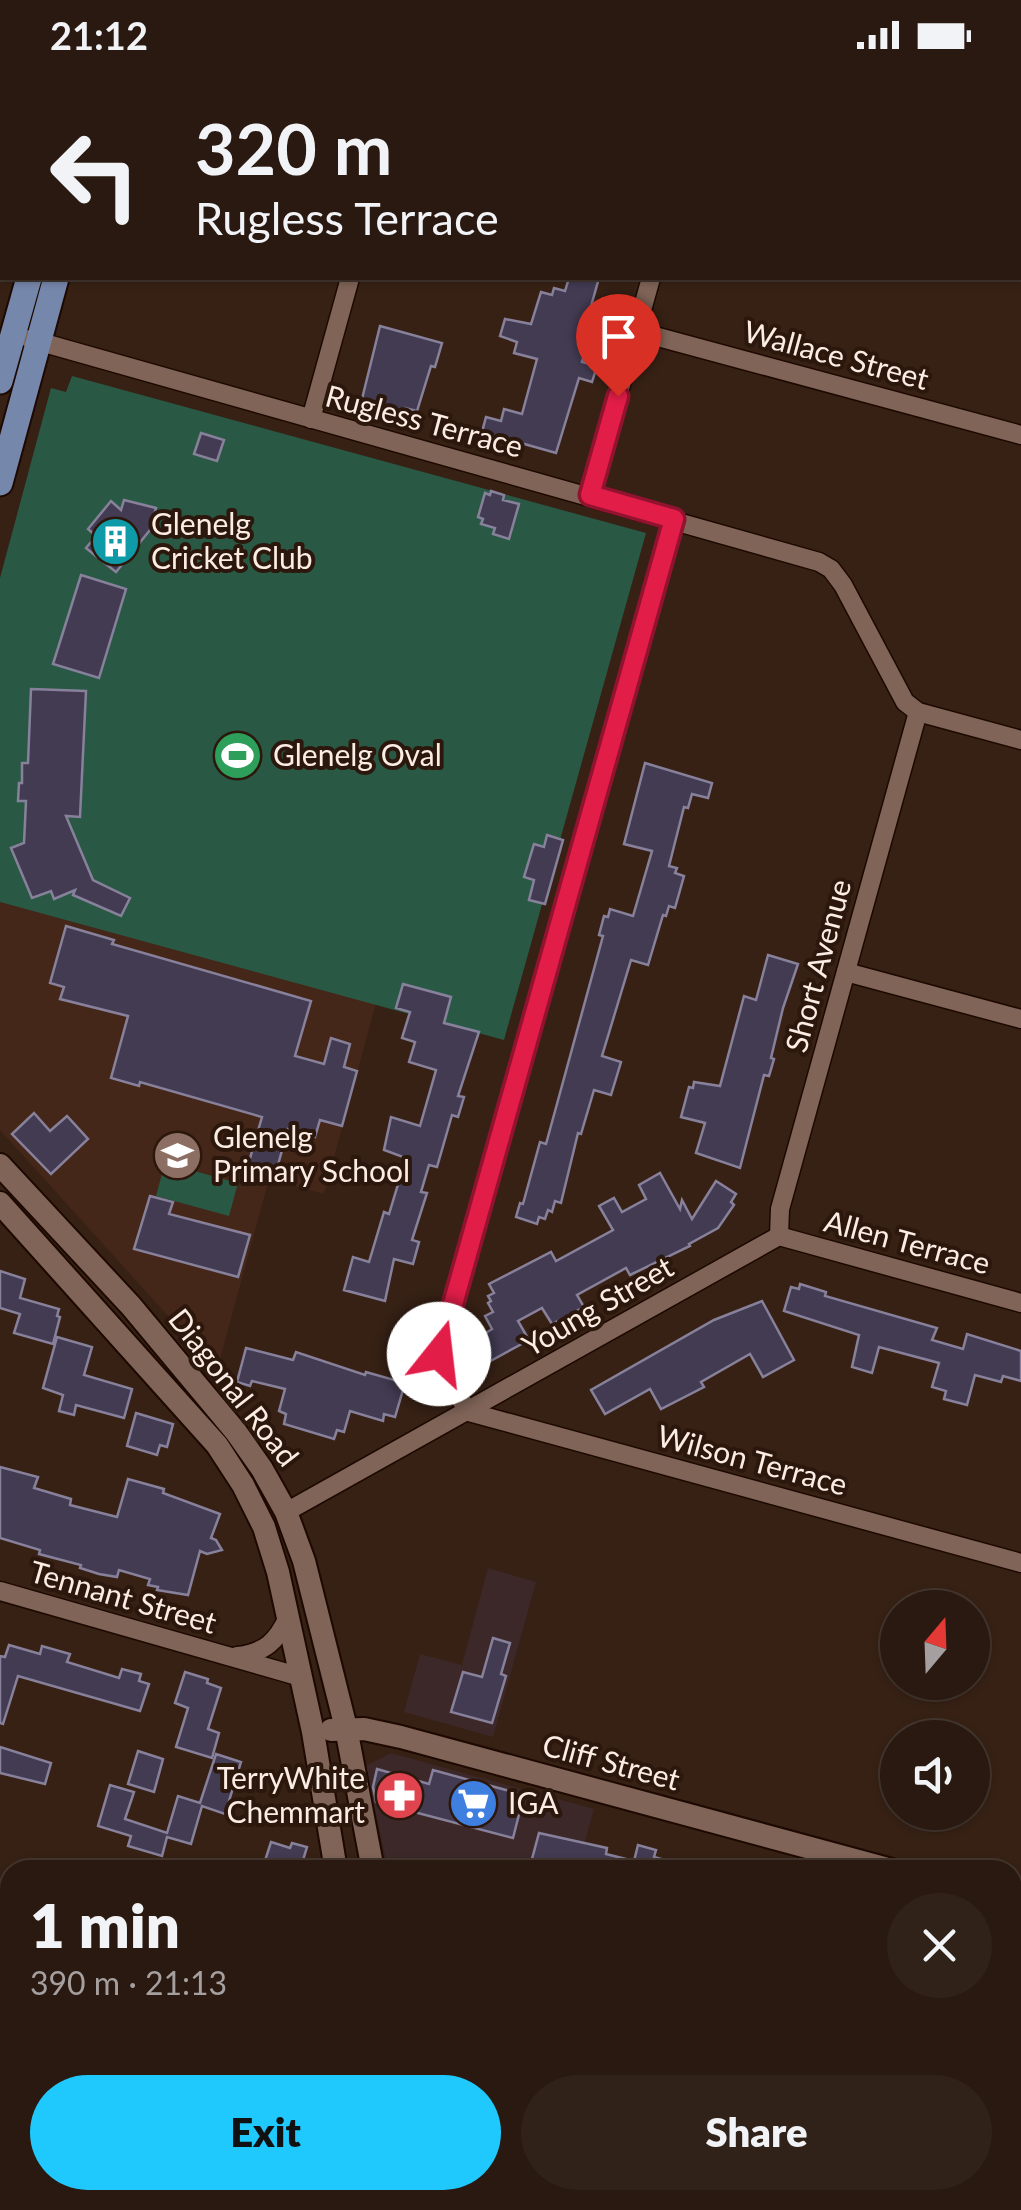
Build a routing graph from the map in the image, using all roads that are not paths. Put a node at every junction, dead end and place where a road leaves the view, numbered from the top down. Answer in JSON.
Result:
{"nodes":[{"id":1,"x":28,"y":280,"type":"edge"},
{"id":2,"x":55,"y":280,"type":"edge"},
{"id":3,"x":349,"y":280,"type":"edge"},
{"id":4,"x":650,"y":280,"type":"edge"},
{"id":5,"x":636,"y":330,"type":"junction"},
{"id":6,"x":12,"y":334,"type":"junction"},
{"id":7,"x":38,"y":342,"type":"junction"},
{"id":8,"x":0,"y":381,"type":"edge"},
{"id":9,"x":310,"y":419,"type":"junction"},
{"id":10,"x":1021,"y":436,"type":"edge"},
{"id":11,"x":0,"y":483,"type":"edge"},
{"id":12,"x":590,"y":495,"type":"junction"},
{"id":13,"x":674,"y":519,"type":"junction"},
{"id":14,"x":918,"y":712,"type":"junction"},
{"id":15,"x":1021,"y":740,"type":"edge"},
{"id":16,"x":846,"y":972,"type":"junction"},
{"id":17,"x":1021,"y":1019,"type":"edge"},
{"id":18,"x":0,"y":1164,"type":"edge"},
{"id":19,"x":0,"y":1203,"type":"edge"},
{"id":20,"x":779,"y":1236,"type":"junction"},
{"id":21,"x":1021,"y":1302,"type":"edge"},
{"id":22,"x":469,"y":1412,"type":"junction"},
{"id":23,"x":286,"y":1512,"type":"junction"},
{"id":24,"x":1021,"y":1563,"type":"edge"},
{"id":25,"x":0,"y":1592,"type":"edge"},
{"id":26,"x":288,"y":1617,"type":"junction"},
{"id":27,"x":232,"y":1657,"type":"junction"},
{"id":28,"x":301,"y":1677,"type":"junction"},
{"id":29,"x":346,"y":1728,"type":"junction"},
{"id":30,"x":313,"y":1732,"type":"junction"},
{"id":31,"x":401,"y":1737,"type":"junction"},
{"id":32,"x":353,"y":1766,"type":"junction"},
{"id":33,"x":334,"y":1860,"type":"edge"},
{"id":34,"x":371,"y":1860,"type":"edge"},
{"id":35,"x":855,"y":1860,"type":"edge"}],
"edges":[{"from":1,"to":6,"type":"main road"},
{"from":2,"to":7,"type":"main road"},
{"from":3,"to":9,"type":"street"},
{"from":4,"to":5,"type":"street"},
{"from":5,"to":10,"type":"street","name":"Wallace Street"},
{"from":5,"to":12,"type":"street"},
{"from":6,"to":7,"type":"street","name":"Rugless Terrace"},
{"from":6,"to":8,"type":"main road"},
{"from":7,"to":9,"type":"street","name":"Rugless Terrace"},
{"from":7,"to":11,"type":"main road"},
{"from":9,"to":12,"type":"street","name":"Rugless Terrace"},
{"from":12,"to":13,"type":"street","name":"Rugless Terrace"},
{"from":13,"to":14,"type":"street","name":"Rugless Terrace"},
{"from":13,"to":22,"type":"street"},
{"from":14,"to":15,"type":"street"},
{"from":14,"to":16,"type":"street","name":"Short Avenue"},
{"from":16,"to":17,"type":"street"},
{"from":16,"to":20,"type":"street","name":"Short Avenue"},
{"from":18,"to":23,"type":"main road","name":"Diagonal Road"},
{"from":19,"to":26,"type":"main road","name":"Diagonal Road"},
{"from":20,"to":21,"type":"street","name":"Allen Terrace"},
{"from":20,"to":22,"type":"street","name":"Young Street"},
{"from":22,"to":23,"type":"street","name":"Young Street"},
{"from":22,"to":24,"type":"street","name":"Wilson Terrace"},
{"from":23,"to":29,"type":"main road","name":"Diagonal Road"},
{"from":25,"to":27,"type":"street","name":"Tennant Street"},
{"from":26,"to":27,"type":"street","name":"Tennant Street"},
{"from":26,"to":28,"type":"main road","name":"Diagonal Road"},
{"from":27,"to":28,"type":"street","name":"Tennant Street"},
{"from":28,"to":30,"type":"main road","name":"Diagonal Road"},
{"from":29,"to":30,"type":"main road","name":"Cliff Street"},
{"from":29,"to":31,"type":"main road","name":"Cliff Street"},
{"from":29,"to":32,"type":"main road","name":"Diagonal Road"},
{"from":30,"to":33,"type":"main road","name":"Diagonal Road"},
{"from":31,"to":32,"type":"main road"},
{"from":31,"to":35,"type":"main road","name":"Cliff Street"},
{"from":32,"to":34,"type":"main road","name":"Diagonal Road"}]}
